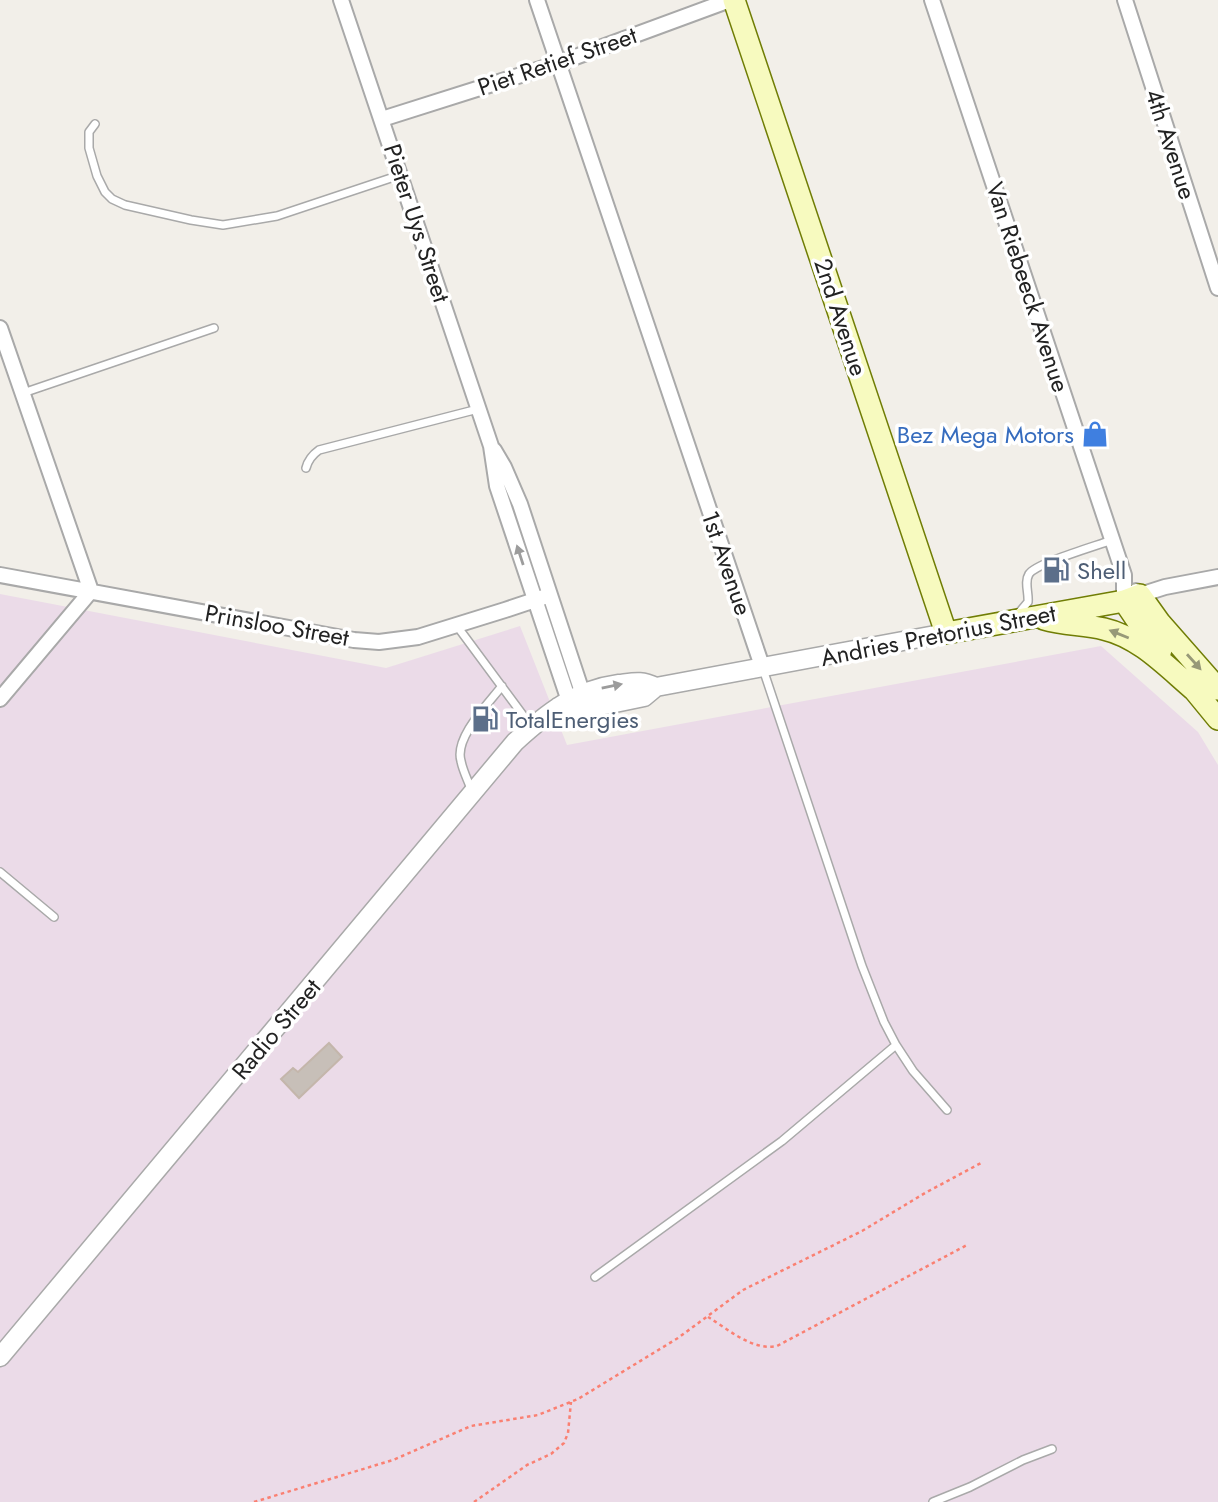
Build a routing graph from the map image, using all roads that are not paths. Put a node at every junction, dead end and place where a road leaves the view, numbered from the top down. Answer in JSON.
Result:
{"nodes":[{"id":1,"x":341,"y":0,"type":"edge"},
{"id":2,"x":537,"y":0,"type":"edge"},
{"id":3,"x":732,"y":0,"type":"edge"},
{"id":4,"x":932,"y":0,"type":"edge"},
{"id":5,"x":1125,"y":0,"type":"edge"},
{"id":6,"x":559,"y":63,"type":"junction"},
{"id":7,"x":382,"y":118,"type":"junction"},
{"id":8,"x":95,"y":124,"type":"dead end"},
{"id":9,"x":400,"y":174,"type":"junction"},
{"id":10,"x":1218,"y":288,"type":"edge"},
{"id":11,"x":0,"y":328,"type":"edge"},
{"id":12,"x":214,"y":328,"type":"dead end"},
{"id":13,"x":22,"y":393,"type":"junction"},
{"id":14,"x":479,"y":409,"type":"junction"},
{"id":15,"x":491,"y":446,"type":"junction"},
{"id":16,"x":306,"y":468,"type":"dead end"},
{"id":17,"x":1112,"y":540,"type":"junction"},
{"id":18,"x":0,"y":575,"type":"edge"},
{"id":19,"x":1218,"y":577,"type":"edge"},
{"id":20,"x":91,"y":591,"type":"junction"},
{"id":21,"x":550,"y":595,"type":"junction"},
{"id":22,"x":1132,"y":598,"type":"junction"},
{"id":23,"x":534,"y":599,"type":"junction"},
{"id":24,"x":1034,"y":617,"type":"junction"},
{"id":25,"x":1011,"y":621,"type":"junction"},
{"id":26,"x":457,"y":625,"type":"junction"},
{"id":27,"x":946,"y":633,"type":"junction"},
{"id":28,"x":763,"y":669,"type":"junction"},
{"id":29,"x":502,"y":687,"type":"junction"},
{"id":30,"x":1193,"y":689,"type":"junction"},
{"id":31,"x":1218,"y":689,"type":"edge"},
{"id":32,"x":0,"y":699,"type":"edge"},
{"id":33,"x":574,"y":704,"type":"junction"},
{"id":34,"x":1218,"y":719,"type":"edge"},
{"id":35,"x":532,"y":727,"type":"junction"},
{"id":36,"x":472,"y":793,"type":"junction"},
{"id":37,"x":0,"y":872,"type":"edge"},
{"id":38,"x":54,"y":917,"type":"dead end"},
{"id":39,"x":896,"y":1045,"type":"junction"},
{"id":40,"x":947,"y":1110,"type":"dead end"},
{"id":41,"x":595,"y":1277,"type":"dead end"},
{"id":42,"x":0,"y":1357,"type":"edge"},
{"id":43,"x":1052,"y":1449,"type":"dead end"},
{"id":44,"x":933,"y":1502,"type":"edge"}],
"edges":[{"from":1,"to":7,"type":"street","name":"Pieter Uys Street"},
{"from":2,"to":6,"type":"street","name":"1st Avenue"},
{"from":3,"to":6,"type":"street","name":"Piet Retief Street"},
{"from":3,"to":27,"type":"main road","name":"2nd Avenue"},
{"from":4,"to":17,"type":"street","name":"Van Riebeeck Avenue"},
{"from":5,"to":10,"type":"street","name":"4th Avenue"},
{"from":6,"to":7,"type":"street","name":"Piet Retief Street"},
{"from":6,"to":28,"type":"street","name":"1st Avenue"},
{"from":7,"to":9,"type":"street","name":"Pieter Uys Street"},
{"from":8,"to":9,"type":"lane"},
{"from":9,"to":14,"type":"street","name":"Pieter Uys Street"},
{"from":11,"to":13,"type":"street"},
{"from":12,"to":13,"type":"lane"},
{"from":13,"to":20,"type":"street"},
{"from":14,"to":15,"type":"street","name":"Pieter Uys Street"},
{"from":14,"to":16,"type":"lane"},
{"from":15,"to":21,"type":"street","name":"Pieter Uys Street"},
{"from":23,"to":15,"type":"street","name":"Pieter Uys Street","one_way":true},
{"from":17,"to":22,"type":"street","name":"Van Riebeeck Avenue"},
{"from":17,"to":25,"type":"lane"},
{"from":18,"to":20,"type":"street","name":"Prinsloo Street"},
{"from":19,"to":22,"type":"street","name":"Andries Pretorius Street"},
{"from":20,"to":26,"type":"street","name":"Prinsloo Street"},
{"from":20,"to":32,"type":"street"},
{"from":21,"to":23,"type":"street","name":"Prinsloo Street"},
{"from":21,"to":33,"type":"street","name":"Pieter Uys Street"},
{"from":22,"to":24,"type":"main road","name":"Andries Pretorius Street"},
{"from":22,"to":30,"type":"main road"},
{"from":22,"to":31,"type":"main road","one_way":true},
{"from":23,"to":26,"type":"street","name":"Prinsloo Street"},
{"from":23,"to":33,"type":"street","name":"Pieter Uys Street"},
{"from":24,"to":25,"type":"main road","name":"Andries Pretorius Street"},
{"from":30,"to":24,"type":"main road","one_way":true},
{"from":25,"to":27,"type":"main road","name":"Andries Pretorius Street"},
{"from":26,"to":29,"type":"lane"},
{"from":27,"to":28,"type":"street","name":"Andries Pretorius Street"},
{"from":28,"to":33,"type":"street","name":"Andries Pretorius Street"},
{"from":28,"to":39,"type":"lane","name":"1st Avenue"},
{"from":29,"to":35,"type":"lane"},
{"from":29,"to":36,"type":"lane"},
{"from":30,"to":34,"type":"main road"},
{"from":33,"to":35,"type":"street","name":"Radio Street"},
{"from":35,"to":36,"type":"street","name":"Radio Street"},
{"from":36,"to":42,"type":"street","name":"Radio Street"},
{"from":37,"to":38,"type":"lane"},
{"from":39,"to":40,"type":"lane","name":"1st Avenue"},
{"from":39,"to":41,"type":"lane"},
{"from":43,"to":44,"type":"lane"}]}
